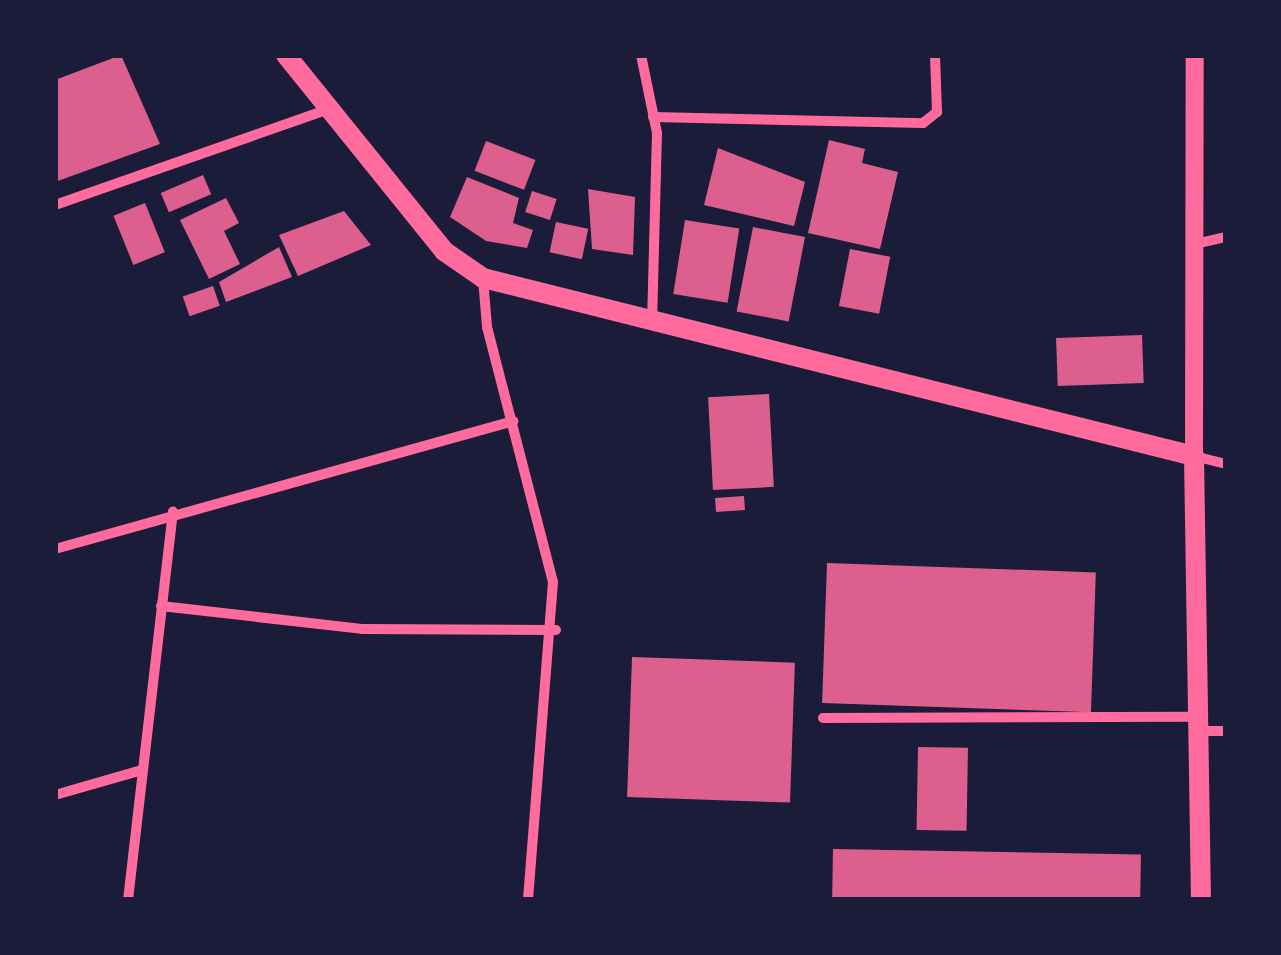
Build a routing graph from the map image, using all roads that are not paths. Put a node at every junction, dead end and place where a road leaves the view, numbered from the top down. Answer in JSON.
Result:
{"nodes":[{"id":1,"x":286,"y":55,"type":"edge"},
{"id":2,"x":641,"y":55,"type":"edge"},
{"id":3,"x":935,"y":55,"type":"edge"},
{"id":4,"x":1195,"y":55,"type":"edge"},
{"id":5,"x":324,"y":111,"type":"junction"},
{"id":6,"x":654,"y":117,"type":"junction"},
{"id":7,"x":55,"y":205,"type":"edge"},
{"id":8,"x":1226,"y":237,"type":"edge"},
{"id":9,"x":1195,"y":244,"type":"junction"},
{"id":10,"x":483,"y":278,"type":"junction"},
{"id":11,"x":652,"y":320,"type":"junction"},
{"id":12,"x":513,"y":421,"type":"junction"},
{"id":13,"x":1194,"y":456,"type":"junction"},
{"id":14,"x":1226,"y":464,"type":"edge"},
{"id":15,"x":172,"y":512,"type":"junction"},
{"id":16,"x":55,"y":548,"type":"edge"},
{"id":17,"x":162,"y":606,"type":"junction"},
{"id":18,"x":556,"y":630,"type":"junction"},
{"id":19,"x":823,"y":718,"type":"dead end"},
{"id":20,"x":1198,"y":724,"type":"junction"},
{"id":21,"x":1226,"y":731,"type":"edge"},
{"id":22,"x":142,"y":770,"type":"junction"},
{"id":23,"x":55,"y":796,"type":"edge"},
{"id":24,"x":128,"y":900,"type":"edge"},
{"id":25,"x":528,"y":900,"type":"edge"},
{"id":26,"x":1201,"y":900,"type":"edge"}],
"edges":[{"from":1,"to":5,"type":"main road"},
{"from":2,"to":6,"type":"street"},
{"from":3,"to":6,"type":"street"},
{"from":4,"to":9,"type":"street"},
{"from":5,"to":7,"type":"street"},
{"from":5,"to":10,"type":"main road"},
{"from":6,"to":11,"type":"street"},
{"from":8,"to":9,"type":"street"},
{"from":9,"to":13,"type":"street"},
{"from":10,"to":11,"type":"main road"},
{"from":10,"to":12,"type":"street"},
{"from":11,"to":13,"type":"main road"},
{"from":12,"to":15,"type":"street"},
{"from":12,"to":18,"type":"street"},
{"from":13,"to":14,"type":"street"},
{"from":13,"to":20,"type":"main road"},
{"from":15,"to":16,"type":"street"},
{"from":15,"to":17,"type":"street"},
{"from":17,"to":18,"type":"street"},
{"from":17,"to":22,"type":"street"},
{"from":18,"to":25,"type":"street"},
{"from":19,"to":20,"type":"street"},
{"from":20,"to":21,"type":"street"},
{"from":20,"to":26,"type":"main road"},
{"from":22,"to":23,"type":"street"},
{"from":22,"to":24,"type":"street"}]}
